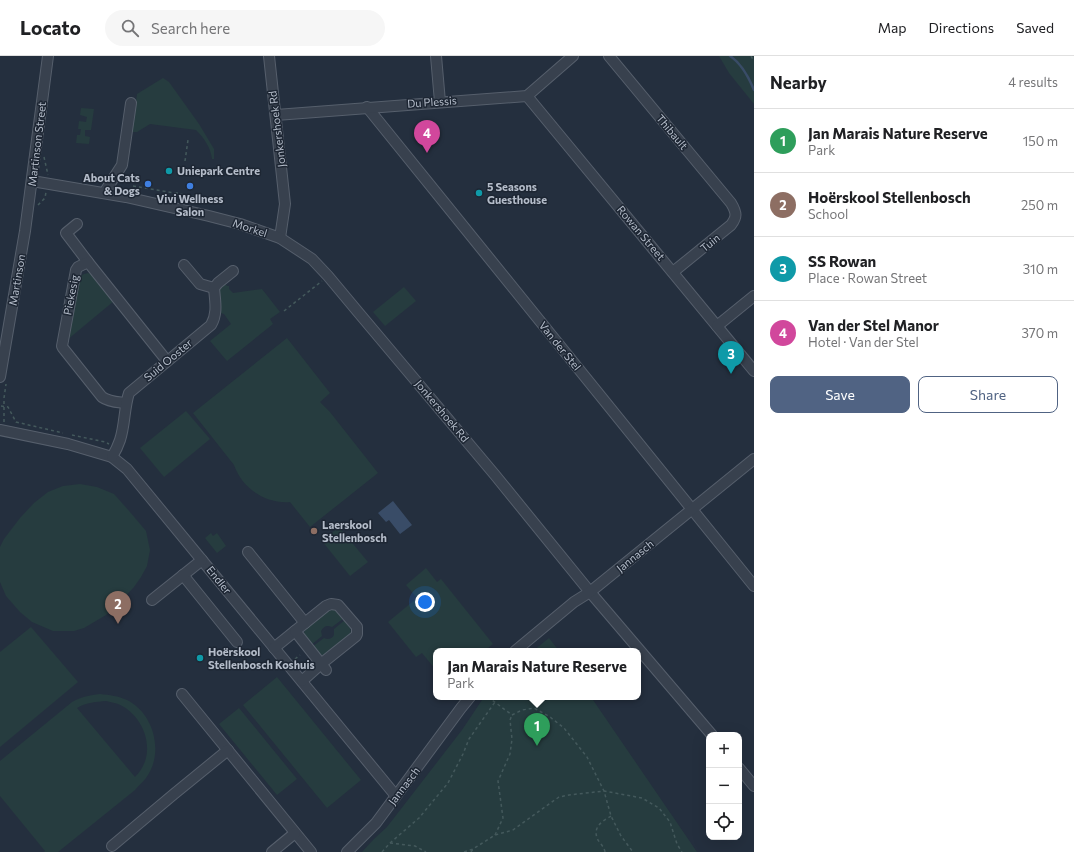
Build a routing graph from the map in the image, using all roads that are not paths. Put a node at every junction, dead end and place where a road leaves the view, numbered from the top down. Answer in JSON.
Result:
{"nodes":[{"id":1,"x":48,"y":56,"type":"edge"},
{"id":2,"x":269,"y":56,"type":"edge"},
{"id":3,"x":436,"y":56,"type":"edge"},
{"id":4,"x":573,"y":56,"type":"edge"},
{"id":5,"x":609,"y":56,"type":"edge"},
{"id":6,"x":527,"y":96,"type":"junction"},
{"id":7,"x":440,"y":102,"type":"junction"},
{"id":8,"x":131,"y":104,"type":"dead end"},
{"id":9,"x":367,"y":107,"type":"junction"},
{"id":10,"x":276,"y":115,"type":"junction"},
{"id":11,"x":32,"y":181,"type":"junction"},
{"id":12,"x":104,"y":193,"type":"junction"},
{"id":13,"x":734,"y":208,"type":"joint"},
{"id":14,"x":77,"y":224,"type":"dead end"},
{"id":15,"x":25,"y":231,"type":"joint"},
{"id":16,"x":280,"y":238,"type":"junction"},
{"id":17,"x":88,"y":262,"type":"junction"},
{"id":18,"x":184,"y":266,"type":"dead end"},
{"id":19,"x":233,"y":271,"type":"dead end"},
{"id":20,"x":673,"y":272,"type":"junction"},
{"id":21,"x":214,"y":288,"type":"junction"},
{"id":22,"x":754,"y":296,"type":"edge"},
{"id":23,"x":717,"y":326,"type":"junction"},
{"id":24,"x":167,"y":361,"type":"junction"},
{"id":25,"x":754,"y":371,"type":"edge"},
{"id":26,"x":0,"y":377,"type":"edge"},
{"id":27,"x":125,"y":403,"type":"junction"},
{"id":28,"x":2,"y":427,"type":"edge"},
{"id":29,"x":112,"y":457,"type":"junction"},
{"id":30,"x":754,"y":459,"type":"edge"},
{"id":31,"x":692,"y":509,"type":"junction"},
{"id":32,"x":248,"y":552,"type":"dead end"},
{"id":33,"x":202,"y":560,"type":"junction"},
{"id":34,"x":183,"y":575,"type":"junction"},
{"id":35,"x":754,"y":586,"type":"edge"},
{"id":36,"x":590,"y":592,"type":"junction"},
{"id":37,"x":152,"y":600,"type":"dead end"},
{"id":38,"x":305,"y":623,"type":"junction"},
{"id":39,"x":295,"y":631,"type":"junction"},
{"id":40,"x":237,"y":642,"type":"dead end"},
{"id":41,"x":274,"y":648,"type":"junction"},
{"id":42,"x":520,"y":648,"type":"edge"},
{"id":43,"x":638,"y":648,"type":"edge"},
{"id":44,"x":641,"y":652,"type":"edge"},
{"id":45,"x":324,"y":667,"type":"junction"},
{"id":46,"x":302,"y":681,"type":"junction"},
{"id":47,"x":182,"y":694,"type":"dead end"},
{"id":48,"x":468,"y":700,"type":"edge"},
{"id":49,"x":709,"y":732,"type":"edge"},
{"id":50,"x":228,"y":750,"type":"junction"},
{"id":51,"x":742,"y":772,"type":"edge"},
{"id":52,"x":754,"y":786,"type":"edge"},
{"id":53,"x":396,"y":796,"type":"junction"},
{"id":54,"x":295,"y":833,"type":"junction"},
{"id":55,"x":112,"y":846,"type":"dead end"},
{"id":56,"x":272,"y":852,"type":"edge"},
{"id":57,"x":311,"y":852,"type":"edge"},
{"id":58,"x":347,"y":852,"type":"edge"}],
"edges":[{"from":1,"to":11,"type":"street","name":"Martinson Street"},
{"from":2,"to":10,"type":"street","name":"Jonkershoek Rd"},
{"from":3,"to":7,"type":"street"},
{"from":4,"to":6,"type":"street"},
{"from":5,"to":13,"type":"street","name":"Thibault"},
{"from":6,"to":7,"type":"street","name":"Du Plessis"},
{"from":6,"to":20,"type":"street","name":"Rowan Street"},
{"from":7,"to":9,"type":"street","name":"Du Plessis"},
{"from":8,"to":12,"type":"street"},
{"from":9,"to":10,"type":"street","name":"Du Plessis"},
{"from":9,"to":31,"type":"street","name":"Van der Stel"},
{"from":10,"to":16,"type":"street","name":"Jonkershoek Rd"},
{"from":11,"to":12,"type":"street","name":"Morkel"},
{"from":11,"to":15,"type":"street","name":"Martinson Street"},
{"from":12,"to":16,"type":"street","name":"Morkel"},
{"from":13,"to":20,"type":"street","name":"Tuin"},
{"from":14,"to":17,"type":"street"},
{"from":15,"to":26,"type":"street","name":"Martinson"},
{"from":16,"to":36,"type":"street","name":"Jonkershoek Rd"},
{"from":17,"to":24,"type":"street","name":"Piekesig"},
{"from":17,"to":27,"type":"street","name":"Piekesig"},
{"from":18,"to":21,"type":"street"},
{"from":19,"to":21,"type":"street"},
{"from":20,"to":23,"type":"street","name":"Rowan Street"},
{"from":21,"to":24,"type":"street","name":"Suid Ooster"},
{"from":22,"to":23,"type":"street"},
{"from":23,"to":25,"type":"street","name":"Rowan Street"},
{"from":24,"to":27,"type":"street","name":"Suid Ooster"},
{"from":27,"to":29,"type":"street","name":"Suid Ooster"},
{"from":28,"to":29,"type":"street","name":"Endler"},
{"from":29,"to":33,"type":"street","name":"Endler"},
{"from":30,"to":31,"type":"street","name":"Jannasch"},
{"from":31,"to":35,"type":"street","name":"Van der Stel"},
{"from":31,"to":36,"type":"street","name":"Jannasch"},
{"from":32,"to":38,"type":"street"},
{"from":33,"to":34,"type":"street"},
{"from":33,"to":41,"type":"street","name":"Endler"},
{"from":34,"to":37,"type":"street"},
{"from":34,"to":40,"type":"street"},
{"from":36,"to":42,"type":"street","name":"Jannasch"},
{"from":36,"to":43,"type":"street","name":"Jonkershoek Rd"},
{"from":38,"to":39,"type":"street"},
{"from":38,"to":45,"type":"street"},
{"from":39,"to":41,"type":"street"},
{"from":39,"to":45,"type":"street"},
{"from":41,"to":46,"type":"street","name":"Endler"},
{"from":44,"to":49,"type":"street","name":"Jonkershoek Rd"},
{"from":45,"to":46,"type":"street"},
{"from":46,"to":53,"type":"street","name":"Endler"},
{"from":47,"to":50,"type":"street"},
{"from":48,"to":53,"type":"street","name":"Jannasch"},
{"from":50,"to":54,"type":"street"},
{"from":50,"to":55,"type":"street"},
{"from":51,"to":52,"type":"street"},
{"from":53,"to":58,"type":"street","name":"Jannasch"},
{"from":54,"to":56,"type":"street"},
{"from":54,"to":57,"type":"street"}]}
